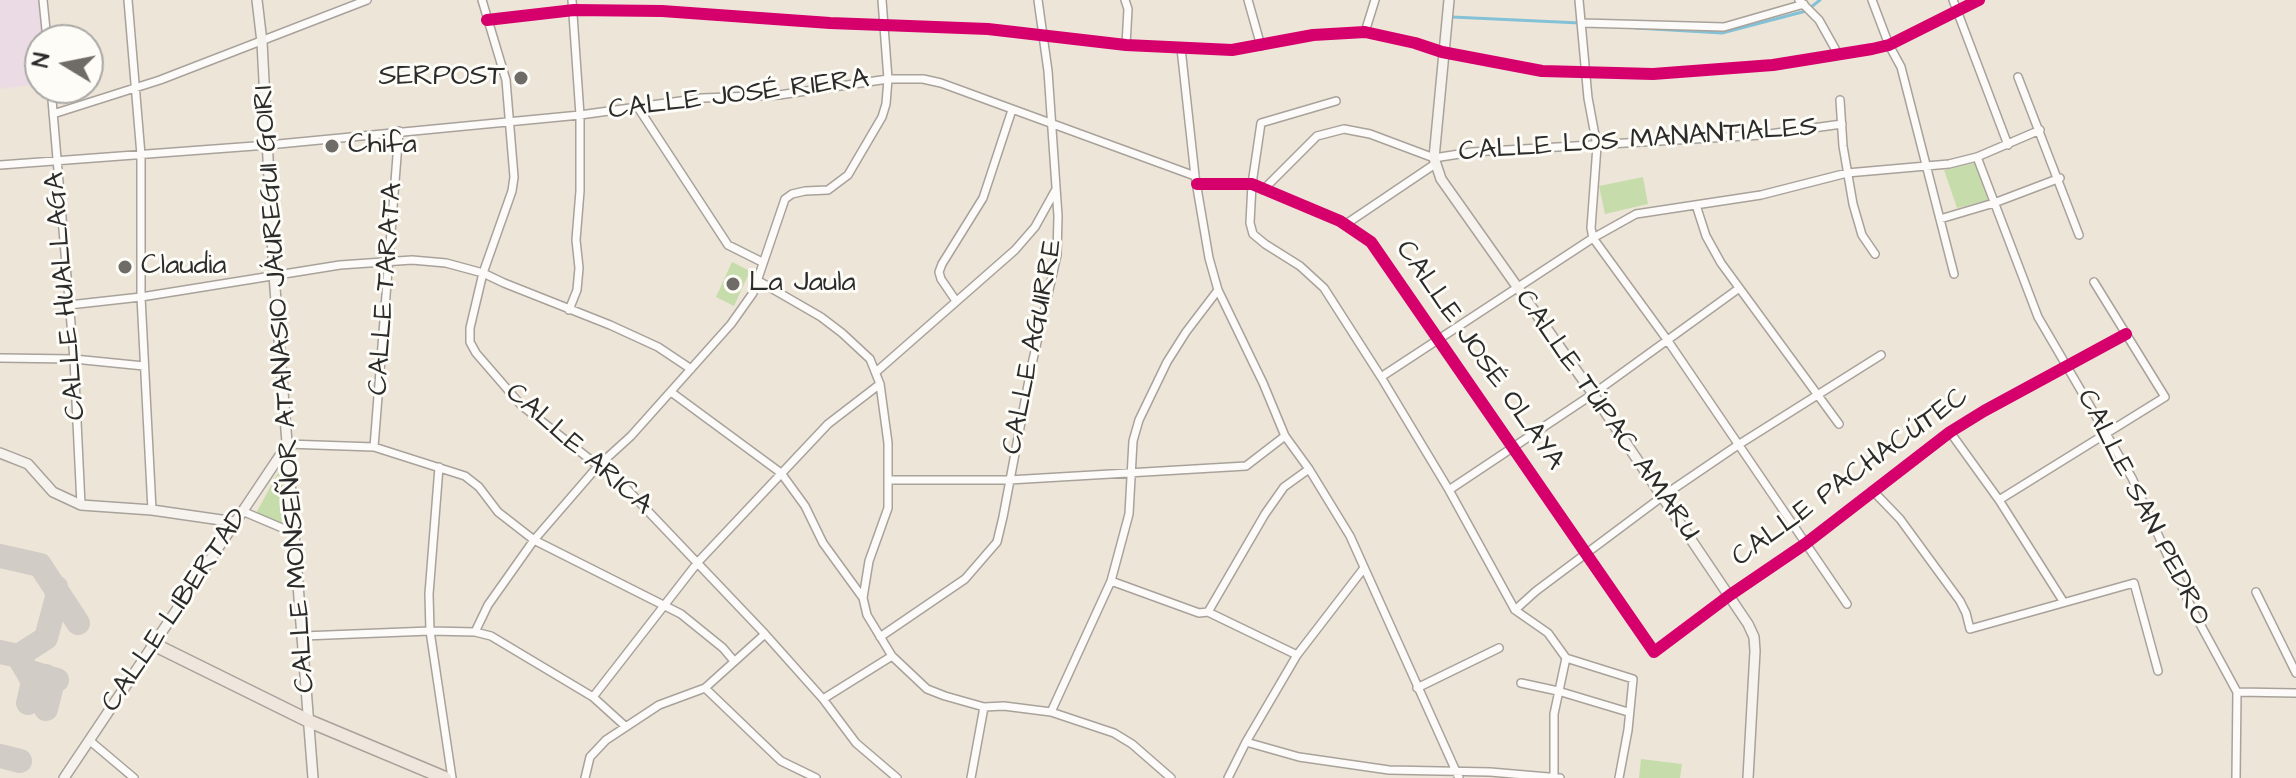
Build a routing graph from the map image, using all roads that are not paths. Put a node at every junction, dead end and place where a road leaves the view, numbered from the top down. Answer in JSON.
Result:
{"nodes":[{"id":1,"x":43,"y":0,"type":"edge"},
{"id":2,"x":128,"y":0,"type":"edge"},
{"id":3,"x":257,"y":0,"type":"edge"},
{"id":4,"x":367,"y":0,"type":"edge"},
{"id":5,"x":482,"y":0,"type":"edge"},
{"id":6,"x":572,"y":0,"type":"edge"},
{"id":7,"x":882,"y":0,"type":"edge"},
{"id":8,"x":1038,"y":0,"type":"edge"},
{"id":9,"x":1125,"y":0,"type":"edge"},
{"id":10,"x":1248,"y":0,"type":"edge"},
{"id":11,"x":1375,"y":0,"type":"edge"},
{"id":12,"x":1449,"y":0,"type":"edge"},
{"id":13,"x":1579,"y":0,"type":"edge"},
{"id":14,"x":1872,"y":0,"type":"edge"},
{"id":15,"x":1953,"y":0,"type":"edge"},
{"id":16,"x":1979,"y":0,"type":"edge"},
{"id":17,"x":1805,"y":6,"type":"edge"},
{"id":18,"x":574,"y":10,"type":"junction"},
{"id":19,"x":1958,"y":10,"type":"junction"},
{"id":20,"x":487,"y":20,"type":"junction"},
{"id":21,"x":1583,"y":23,"type":"junction"},
{"id":22,"x":45,"y":24,"type":"edge"},
{"id":23,"x":885,"y":25,"type":"junction"},
{"id":24,"x":1365,"y":32,"type":"junction"},
{"id":25,"x":1044,"y":37,"type":"junction"},
{"id":26,"x":262,"y":42,"type":"junction"},
{"id":27,"x":1126,"y":45,"type":"junction"},
{"id":28,"x":1889,"y":45,"type":"junction"},
{"id":29,"x":1261,"y":46,"type":"junction"},
{"id":30,"x":1181,"y":48,"type":"junction"},
{"id":31,"x":1442,"y":52,"type":"junction"},
{"id":32,"x":1838,"y":54,"type":"junction"},
{"id":33,"x":1586,"y":72,"type":"junction"},
{"id":34,"x":2018,"y":77,"type":"dead end"},
{"id":35,"x":888,"y":79,"type":"junction"},
{"id":36,"x":134,"y":88,"type":"junction"},
{"id":37,"x":1840,"y":100,"type":"dead end"},
{"id":38,"x":1336,"y":101,"type":"dead end"},
{"id":39,"x":52,"y":104,"type":"edge"},
{"id":40,"x":637,"y":106,"type":"junction"},
{"id":41,"x":1012,"y":110,"type":"junction"},
{"id":42,"x":53,"y":114,"type":"junction"},
{"id":43,"x":580,"y":115,"type":"junction"},
{"id":44,"x":510,"y":122,"type":"junction"},
{"id":45,"x":1050,"y":123,"type":"junction"},
{"id":46,"x":1842,"y":124,"type":"junction"},
{"id":47,"x":2040,"y":130,"type":"junction"},
{"id":48,"x":399,"y":131,"type":"junction"},
{"id":49,"x":268,"y":145,"type":"junction"},
{"id":50,"x":2008,"y":145,"type":"junction"},
{"id":51,"x":1597,"y":146,"type":"junction"},
{"id":52,"x":141,"y":155,"type":"junction"},
{"id":53,"x":1977,"y":157,"type":"junction"},
{"id":54,"x":56,"y":161,"type":"junction"},
{"id":55,"x":1435,"y":161,"type":"junction"},
{"id":56,"x":0,"y":165,"type":"edge"},
{"id":57,"x":1926,"y":166,"type":"junction"},
{"id":58,"x":1847,"y":173,"type":"junction"},
{"id":59,"x":2060,"y":178,"type":"junction"},
{"id":60,"x":1196,"y":180,"type":"junction"},
{"id":61,"x":1252,"y":184,"type":"junction"},
{"id":62,"x":1056,"y":188,"type":"junction"},
{"id":63,"x":1263,"y":190,"type":"junction"},
{"id":64,"x":1994,"y":203,"type":"junction"},
{"id":65,"x":1696,"y":205,"type":"junction"},
{"id":66,"x":1940,"y":219,"type":"junction"},
{"id":67,"x":1346,"y":224,"type":"junction"},
{"id":68,"x":2079,"y":235,"type":"dead end"},
{"id":69,"x":1593,"y":238,"type":"junction"},
{"id":70,"x":1875,"y":254,"type":"dead end"},
{"id":71,"x":388,"y":262,"type":"junction"},
{"id":72,"x":762,"y":262,"type":"junction"},
{"id":73,"x":483,"y":273,"type":"junction"},
{"id":74,"x":1954,"y":274,"type":"dead end"},
{"id":75,"x":274,"y":275,"type":"junction"},
{"id":76,"x":757,"y":280,"type":"junction"},
{"id":77,"x":2094,"y":282,"type":"dead end"},
{"id":78,"x":1517,"y":289,"type":"junction"},
{"id":79,"x":1738,"y":289,"type":"junction"},
{"id":80,"x":1218,"y":290,"type":"junction"},
{"id":81,"x":141,"y":297,"type":"junction"},
{"id":82,"x":956,"y":301,"type":"junction"},
{"id":83,"x":69,"y":305,"type":"junction"},
{"id":84,"x":569,"y":310,"type":"junction"},
{"id":85,"x":2126,"y":334,"type":"junction"},
{"id":86,"x":1437,"y":338,"type":"junction"},
{"id":87,"x":1668,"y":341,"type":"junction"},
{"id":88,"x":1881,"y":355,"type":"dead end"},
{"id":89,"x":0,"y":358,"type":"edge"},
{"id":90,"x":74,"y":359,"type":"junction"},
{"id":91,"x":2068,"y":365,"type":"junction"},
{"id":92,"x":144,"y":366,"type":"junction"},
{"id":93,"x":691,"y":369,"type":"junction"},
{"id":94,"x":876,"y":372,"type":"junction"},
{"id":95,"x":1381,"y":377,"type":"junction"},
{"id":96,"x":880,"y":384,"type":"junction"},
{"id":97,"x":671,"y":392,"type":"junction"},
{"id":98,"x":1593,"y":394,"type":"junction"},
{"id":99,"x":1818,"y":394,"type":"junction"},
{"id":100,"x":1839,"y":424,"type":"dead end"},
{"id":101,"x":1950,"y":432,"type":"junction"},
{"id":102,"x":2107,"y":434,"type":"junction"},
{"id":103,"x":1285,"y":436,"type":"junction"},
{"id":104,"x":287,"y":444,"type":"junction"},
{"id":105,"x":1738,"y":445,"type":"junction"},
{"id":106,"x":1514,"y":446,"type":"junction"},
{"id":107,"x":374,"y":447,"type":"junction"},
{"id":108,"x":0,"y":453,"type":"edge"},
{"id":109,"x":598,"y":466,"type":"junction"},
{"id":110,"x":439,"y":467,"type":"junction"},
{"id":111,"x":1309,"y":469,"type":"junction"},
{"id":112,"x":781,"y":473,"type":"junction"},
{"id":113,"x":1130,"y":474,"type":"junction"},
{"id":114,"x":889,"y":480,"type":"junction"},
{"id":115,"x":1009,"y":480,"type":"junction"},
{"id":116,"x":1449,"y":490,"type":"junction"},
{"id":117,"x":1874,"y":492,"type":"junction"},
{"id":118,"x":1663,"y":496,"type":"junction"},
{"id":119,"x":1999,"y":500,"type":"junction"},
{"id":120,"x":81,"y":505,"type":"junction"},
{"id":121,"x":152,"y":510,"type":"junction"},
{"id":122,"x":242,"y":511,"type":"junction"},
{"id":123,"x":235,"y":522,"type":"junction"},
{"id":124,"x":294,"y":533,"type":"junction"},
{"id":125,"x":534,"y":540,"type":"junction"},
{"id":126,"x":1805,"y":544,"type":"junction"},
{"id":127,"x":1585,"y":553,"type":"junction"},
{"id":128,"x":698,"y":562,"type":"junction"},
{"id":129,"x":1364,"y":568,"type":"junction"},
{"id":130,"x":1111,"y":581,"type":"junction"},
{"id":131,"x":2256,"y":592,"type":"dead end"},
{"id":132,"x":1730,"y":595,"type":"junction"},
{"id":133,"x":863,"y":598,"type":"junction"},
{"id":134,"x":2063,"y":601,"type":"junction"},
{"id":135,"x":1847,"y":604,"type":"dead end"},
{"id":136,"x":663,"y":605,"type":"junction"},
{"id":137,"x":1515,"y":610,"type":"junction"},
{"id":138,"x":1208,"y":612,"type":"junction"},
{"id":139,"x":430,"y":631,"type":"junction"},
{"id":140,"x":475,"y":632,"type":"junction"},
{"id":141,"x":765,"y":634,"type":"junction"},
{"id":142,"x":303,"y":636,"type":"junction"},
{"id":143,"x":880,"y":637,"type":"junction"},
{"id":144,"x":153,"y":644,"type":"junction"},
{"id":145,"x":1499,"y":648,"type":"dead end"},
{"id":146,"x":1654,"y":652,"type":"joint"},
{"id":147,"x":1297,"y":655,"type":"junction"},
{"id":148,"x":892,"y":656,"type":"junction"},
{"id":149,"x":1566,"y":658,"type":"junction"},
{"id":150,"x":734,"y":661,"type":"junction"},
{"id":151,"x":2158,"y":671,"type":"dead end"},
{"id":152,"x":2296,"y":673,"type":"edge"},
{"id":153,"x":1521,"y":683,"type":"dead end"},
{"id":154,"x":705,"y":688,"type":"junction"},
{"id":155,"x":1417,"y":688,"type":"junction"},
{"id":156,"x":1558,"y":691,"type":"junction"},
{"id":157,"x":2237,"y":692,"type":"junction"},
{"id":158,"x":2296,"y":693,"type":"edge"},
{"id":159,"x":593,"y":697,"type":"junction"},
{"id":160,"x":823,"y":699,"type":"junction"},
{"id":161,"x":984,"y":707,"type":"junction"},
{"id":162,"x":1051,"y":712,"type":"junction"},
{"id":163,"x":1628,"y":712,"type":"junction"},
{"id":164,"x":309,"y":721,"type":"junction"},
{"id":165,"x":625,"y":726,"type":"junction"},
{"id":166,"x":89,"y":740,"type":"junction"},
{"id":167,"x":1246,"y":742,"type":"junction"},
{"id":168,"x":1389,"y":774,"type":"edge"},
{"id":169,"x":1458,"y":776,"type":"edge"},
{"id":170,"x":64,"y":778,"type":"edge"},
{"id":171,"x":134,"y":778,"type":"edge"},
{"id":172,"x":313,"y":778,"type":"edge"},
{"id":173,"x":445,"y":778,"type":"edge"},
{"id":174,"x":452,"y":778,"type":"edge"},
{"id":175,"x":585,"y":778,"type":"edge"},
{"id":176,"x":816,"y":778,"type":"edge"},
{"id":177,"x":897,"y":778,"type":"edge"},
{"id":178,"x":971,"y":778,"type":"edge"},
{"id":179,"x":1171,"y":778,"type":"edge"},
{"id":180,"x":1228,"y":778,"type":"edge"},
{"id":181,"x":1554,"y":778,"type":"edge"},
{"id":182,"x":1560,"y":778,"type":"edge"},
{"id":183,"x":1619,"y":778,"type":"edge"},
{"id":184,"x":1748,"y":778,"type":"edge"},
{"id":185,"x":2236,"y":778,"type":"edge"}],
"edges":[{"from":1,"to":22,"type":"street"},
{"from":2,"to":36,"type":"street"},
{"from":3,"to":26,"type":"street","name":"CALLE MONSEÑOR ATANASIO JÁUREGUI GOIRI"},
{"from":4,"to":26,"type":"street"},
{"from":5,"to":20,"type":"street","name":"CALLE ARICA"},
{"from":6,"to":18,"type":"street"},
{"from":7,"to":23,"type":"street"},
{"from":8,"to":25,"type":"street","name":"CALLE AGUIRRE"},
{"from":9,"to":27,"type":"street"},
{"from":10,"to":29,"type":"street"},
{"from":11,"to":24,"type":"street"},
{"from":12,"to":31,"type":"street"},
{"from":13,"to":21,"type":"street"},
{"from":14,"to":28,"type":"street"},
{"from":15,"to":19,"type":"street"},
{"from":16,"to":19,"type":"street"},
{"from":17,"to":21,"type":"street"},
{"from":17,"to":32,"type":"street"},
{"from":18,"to":20,"type":"street"},
{"from":18,"to":23,"type":"street"},
{"from":18,"to":43,"type":"street"},
{"from":19,"to":28,"type":"street"},
{"from":19,"to":50,"type":"street"},
{"from":20,"to":44,"type":"street","name":"CALLE ARICA"},
{"from":21,"to":33,"type":"street"},
{"from":23,"to":25,"type":"street"},
{"from":23,"to":35,"type":"street"},
{"from":24,"to":29,"type":"street"},
{"from":24,"to":31,"type":"street"},
{"from":25,"to":27,"type":"street"},
{"from":25,"to":45,"type":"street","name":"CALLE AGUIRRE"},
{"from":26,"to":36,"type":"street"},
{"from":26,"to":49,"type":"street","name":"CALLE MONSEÑOR ATANASIO JÁUREGUI GOIRI"},
{"from":27,"to":30,"type":"street"},
{"from":28,"to":32,"type":"street"},
{"from":28,"to":57,"type":"street"},
{"from":29,"to":30,"type":"street"},
{"from":30,"to":60,"type":"street"},
{"from":31,"to":33,"type":"street"},
{"from":31,"to":55,"type":"street"},
{"from":32,"to":33,"type":"street"},
{"from":33,"to":51,"type":"street"},
{"from":34,"to":47,"type":"street"},
{"from":35,"to":40,"type":"street","name":"CALLE JOSÉ RIERA"},
{"from":35,"to":41,"type":"street","name":"CALLE JOSÉ RIERA"},
{"from":35,"to":72,"type":"street"},
{"from":36,"to":42,"type":"street"},
{"from":36,"to":52,"type":"street"},
{"from":37,"to":46,"type":"street"},
{"from":38,"to":61,"type":"street"},
{"from":39,"to":42,"type":"street","name":"CALLE HUALLAGA"},
{"from":40,"to":43,"type":"street","name":"CALLE JOSÉ RIERA"},
{"from":40,"to":72,"type":"street"},
{"from":41,"to":45,"type":"street","name":"CALLE JOSÉ RIERA"},
{"from":41,"to":82,"type":"street"},
{"from":42,"to":54,"type":"street","name":"CALLE HUALLAGA"},
{"from":43,"to":44,"type":"street","name":"CALLE JOSÉ RIERA"},
{"from":43,"to":84,"type":"street"},
{"from":44,"to":48,"type":"street","name":"CALLE JOSÉ RIERA"},
{"from":44,"to":73,"type":"street","name":"CALLE ARICA"},
{"from":45,"to":60,"type":"street","name":"CALLE JOSÉ RIERA"},
{"from":45,"to":62,"type":"street","name":"CALLE AGUIRRE"},
{"from":46,"to":51,"type":"street","name":"CALLE LOS MANANTIALES"},
{"from":46,"to":58,"type":"street"},
{"from":47,"to":50,"type":"street"},
{"from":47,"to":59,"type":"street"},
{"from":48,"to":49,"type":"street","name":"CALLE JOSÉ RIERA"},
{"from":48,"to":71,"type":"street","name":"CALLE TARATA"},
{"from":49,"to":52,"type":"street","name":"CALLE JOSÉ RIERA"},
{"from":49,"to":75,"type":"street","name":"CALLE MONSEÑOR ATANASIO JÁUREGUI GOIRI"},
{"from":50,"to":53,"type":"street"},
{"from":51,"to":55,"type":"street","name":"CALLE LOS MANANTIALES"},
{"from":51,"to":69,"type":"street"},
{"from":52,"to":54,"type":"street","name":"CALLE JOSÉ RIERA"},
{"from":52,"to":81,"type":"street"},
{"from":53,"to":57,"type":"street"},
{"from":53,"to":64,"type":"street","name":"CALLE SAN PEDRO"},
{"from":54,"to":56,"type":"street","name":"CALLE JOSÉ RIERA"},
{"from":54,"to":83,"type":"street","name":"CALLE HUALLAGA"},
{"from":55,"to":63,"type":"street"},
{"from":55,"to":67,"type":"street"},
{"from":55,"to":78,"type":"street","name":"CALLE TÚPAC AMARU"},
{"from":57,"to":58,"type":"street"},
{"from":57,"to":66,"type":"street"},
{"from":58,"to":65,"type":"street"},
{"from":58,"to":70,"type":"street"},
{"from":59,"to":64,"type":"street"},
{"from":59,"to":68,"type":"street"},
{"from":60,"to":61,"type":"street","name":"CALLE JOSÉ OLAYA"},
{"from":60,"to":80,"type":"street"},
{"from":61,"to":63,"type":"street","name":"CALLE JOSÉ OLAYA"},
{"from":61,"to":95,"type":"street"},
{"from":62,"to":82,"type":"street"},
{"from":62,"to":115,"type":"street","name":"CALLE AGUIRRE"},
{"from":63,"to":67,"type":"street","name":"CALLE JOSÉ OLAYA"},
{"from":64,"to":66,"type":"street"},
{"from":64,"to":91,"type":"street","name":"CALLE SAN PEDRO"},
{"from":65,"to":69,"type":"street"},
{"from":65,"to":79,"type":"street"},
{"from":66,"to":74,"type":"street"},
{"from":67,"to":86,"type":"street","name":"CALLE JOSÉ OLAYA"},
{"from":69,"to":78,"type":"street"},
{"from":69,"to":87,"type":"street"},
{"from":71,"to":73,"type":"street"},
{"from":71,"to":75,"type":"street"},
{"from":71,"to":107,"type":"street","name":"CALLE TARATA"},
{"from":72,"to":76,"type":"street"},
{"from":73,"to":84,"type":"street"},
{"from":73,"to":109,"type":"street","name":"CALLE ARICA"},
{"from":75,"to":81,"type":"street"},
{"from":75,"to":104,"type":"street","name":"CALLE MONSEÑOR ATANASIO JÁUREGUI GOIRI"},
{"from":76,"to":93,"type":"street"},
{"from":76,"to":94,"type":"street"},
{"from":77,"to":85,"type":"street"},
{"from":78,"to":86,"type":"street"},
{"from":78,"to":98,"type":"street","name":"CALLE TÚPAC AMARU"},
{"from":79,"to":87,"type":"street"},
{"from":79,"to":99,"type":"street"},
{"from":80,"to":103,"type":"street"},
{"from":80,"to":113,"type":"street"},
{"from":81,"to":83,"type":"street"},
{"from":81,"to":92,"type":"street"},
{"from":82,"to":94,"type":"street"},
{"from":83,"to":90,"type":"street","name":"CALLE HUALLAGA"},
{"from":84,"to":93,"type":"street"},
{"from":85,"to":91,"type":"street","name":"CALLE PACHACÚTEC"},
{"from":85,"to":102,"type":"street"},
{"from":86,"to":95,"type":"street"},
{"from":86,"to":106,"type":"street","name":"CALLE JOSÉ OLAYA"},
{"from":87,"to":98,"type":"street"},
{"from":87,"to":105,"type":"street"},
{"from":88,"to":99,"type":"street"},
{"from":89,"to":90,"type":"street"},
{"from":90,"to":92,"type":"street"},
{"from":90,"to":120,"type":"street","name":"CALLE HUALLAGA"},
{"from":91,"to":101,"type":"street","name":"CALLE PACHACÚTEC"},
{"from":91,"to":102,"type":"street","name":"CALLE SAN PEDRO"},
{"from":92,"to":121,"type":"street"},
{"from":93,"to":97,"type":"street"},
{"from":94,"to":96,"type":"street"},
{"from":95,"to":116,"type":"street"},
{"from":96,"to":112,"type":"street"},
{"from":96,"to":114,"type":"street"},
{"from":97,"to":109,"type":"street"},
{"from":97,"to":112,"type":"street"},
{"from":98,"to":106,"type":"street"},
{"from":98,"to":118,"type":"street","name":"CALLE TÚPAC AMARU"},
{"from":99,"to":100,"type":"street"},
{"from":99,"to":105,"type":"street"},
{"from":101,"to":117,"type":"street","name":"CALLE PACHACÚTEC"},
{"from":101,"to":119,"type":"street"},
{"from":102,"to":119,"type":"street"},
{"from":102,"to":157,"type":"street","name":"CALLE SAN PEDRO"},
{"from":103,"to":111,"type":"street"},
{"from":103,"to":113,"type":"street"},
{"from":104,"to":107,"type":"street"},
{"from":104,"to":122,"type":"street","name":"CALLE LIBERTAD"},
{"from":104,"to":124,"type":"street","name":"CALLE MONSEÑOR ATANASIO JÁUREGUI GOIRI"},
{"from":105,"to":118,"type":"street"},
{"from":105,"to":126,"type":"street"},
{"from":106,"to":116,"type":"street"},
{"from":106,"to":127,"type":"street","name":"CALLE JOSÉ OLAYA"},
{"from":107,"to":110,"type":"street"},
{"from":108,"to":120,"type":"street"},
{"from":109,"to":125,"type":"street"},
{"from":109,"to":128,"type":"street","name":"CALLE ARICA"},
{"from":110,"to":125,"type":"street"},
{"from":110,"to":139,"type":"street"},
{"from":111,"to":129,"type":"street"},
{"from":111,"to":138,"type":"street"},
{"from":112,"to":128,"type":"street"},
{"from":112,"to":133,"type":"street"},
{"from":113,"to":115,"type":"street"},
{"from":113,"to":130,"type":"street"},
{"from":114,"to":115,"type":"street"},
{"from":114,"to":133,"type":"street"},
{"from":115,"to":143,"type":"street","name":"CALLE AGUIRRE"},
{"from":116,"to":137,"type":"street"},
{"from":117,"to":126,"type":"street","name":"CALLE PACHACÚTEC"},
{"from":117,"to":134,"type":"street"},
{"from":118,"to":127,"type":"street"},
{"from":118,"to":132,"type":"street","name":"CALLE TÚPAC AMARU"},
{"from":119,"to":134,"type":"street"},
{"from":120,"to":121,"type":"street"},
{"from":121,"to":123,"type":"street"},
{"from":122,"to":123,"type":"street","name":"CALLE LIBERTAD"},
{"from":122,"to":124,"type":"street"},
{"from":123,"to":144,"type":"street","name":"CALLE LIBERTAD"},
{"from":124,"to":142,"type":"street","name":"CALLE MONSEÑOR ATANASIO JÁUREGUI GOIRI"},
{"from":125,"to":136,"type":"street"},
{"from":125,"to":140,"type":"street"},
{"from":126,"to":132,"type":"street","name":"CALLE PACHACÚTEC"},
{"from":126,"to":135,"type":"street"},
{"from":127,"to":137,"type":"street"},
{"from":127,"to":146,"type":"street","name":"CALLE JOSÉ OLAYA"},
{"from":128,"to":136,"type":"street"},
{"from":128,"to":141,"type":"street","name":"CALLE ARICA"},
{"from":129,"to":147,"type":"street"},
{"from":129,"to":155,"type":"street"},
{"from":130,"to":138,"type":"street"},
{"from":130,"to":162,"type":"street"},
{"from":131,"to":152,"type":"street"},
{"from":132,"to":146,"type":"street","name":"CALLE PACHACÚTEC"},
{"from":132,"to":184,"type":"street","name":"CALLE TÚPAC AMARU"},
{"from":133,"to":143,"type":"street"},
{"from":134,"to":151,"type":"street"},
{"from":136,"to":150,"type":"street"},
{"from":136,"to":159,"type":"street"},
{"from":137,"to":149,"type":"street"},
{"from":138,"to":147,"type":"street"},
{"from":139,"to":140,"type":"street"},
{"from":139,"to":142,"type":"street"},
{"from":139,"to":174,"type":"street"},
{"from":140,"to":159,"type":"street"},
{"from":141,"to":150,"type":"street"},
{"from":141,"to":160,"type":"street","name":"CALLE ARICA"},
{"from":142,"to":164,"type":"street","name":"CALLE MONSEÑOR ATANASIO JÁUREGUI GOIRI"},
{"from":143,"to":148,"type":"street"},
{"from":144,"to":164,"type":"highway"},
{"from":144,"to":166,"type":"street","name":"CALLE LIBERTAD"},
{"from":145,"to":155,"type":"street"},
{"from":147,"to":167,"type":"street"},
{"from":148,"to":160,"type":"street"},
{"from":148,"to":161,"type":"street"},
{"from":149,"to":156,"type":"street"},
{"from":149,"to":163,"type":"street"},
{"from":150,"to":154,"type":"street"},
{"from":153,"to":156,"type":"street"},
{"from":154,"to":165,"type":"street"},
{"from":154,"to":176,"type":"street"},
{"from":155,"to":169,"type":"street"},
{"from":156,"to":163,"type":"street"},
{"from":156,"to":181,"type":"street"},
{"from":157,"to":158,"type":"street"},
{"from":157,"to":185,"type":"street","name":"CALLE SAN PEDRO"},
{"from":159,"to":165,"type":"street"},
{"from":160,"to":177,"type":"street","name":"CALLE ARICA"},
{"from":161,"to":162,"type":"street"},
{"from":161,"to":178,"type":"street"},
{"from":162,"to":179,"type":"street"},
{"from":163,"to":183,"type":"street"},
{"from":164,"to":172,"type":"street","name":"CALLE MONSEÑOR ATANASIO JÁUREGUI GOIRI"},
{"from":164,"to":173,"type":"highway"},
{"from":165,"to":175,"type":"street"},
{"from":166,"to":170,"type":"street","name":"CALLE LIBERTAD"},
{"from":166,"to":171,"type":"street"},
{"from":167,"to":168,"type":"street"},
{"from":167,"to":180,"type":"street"},
{"from":168,"to":169,"type":"street"},
{"from":169,"to":181,"type":"street"},
{"from":181,"to":182,"type":"street"}]}
